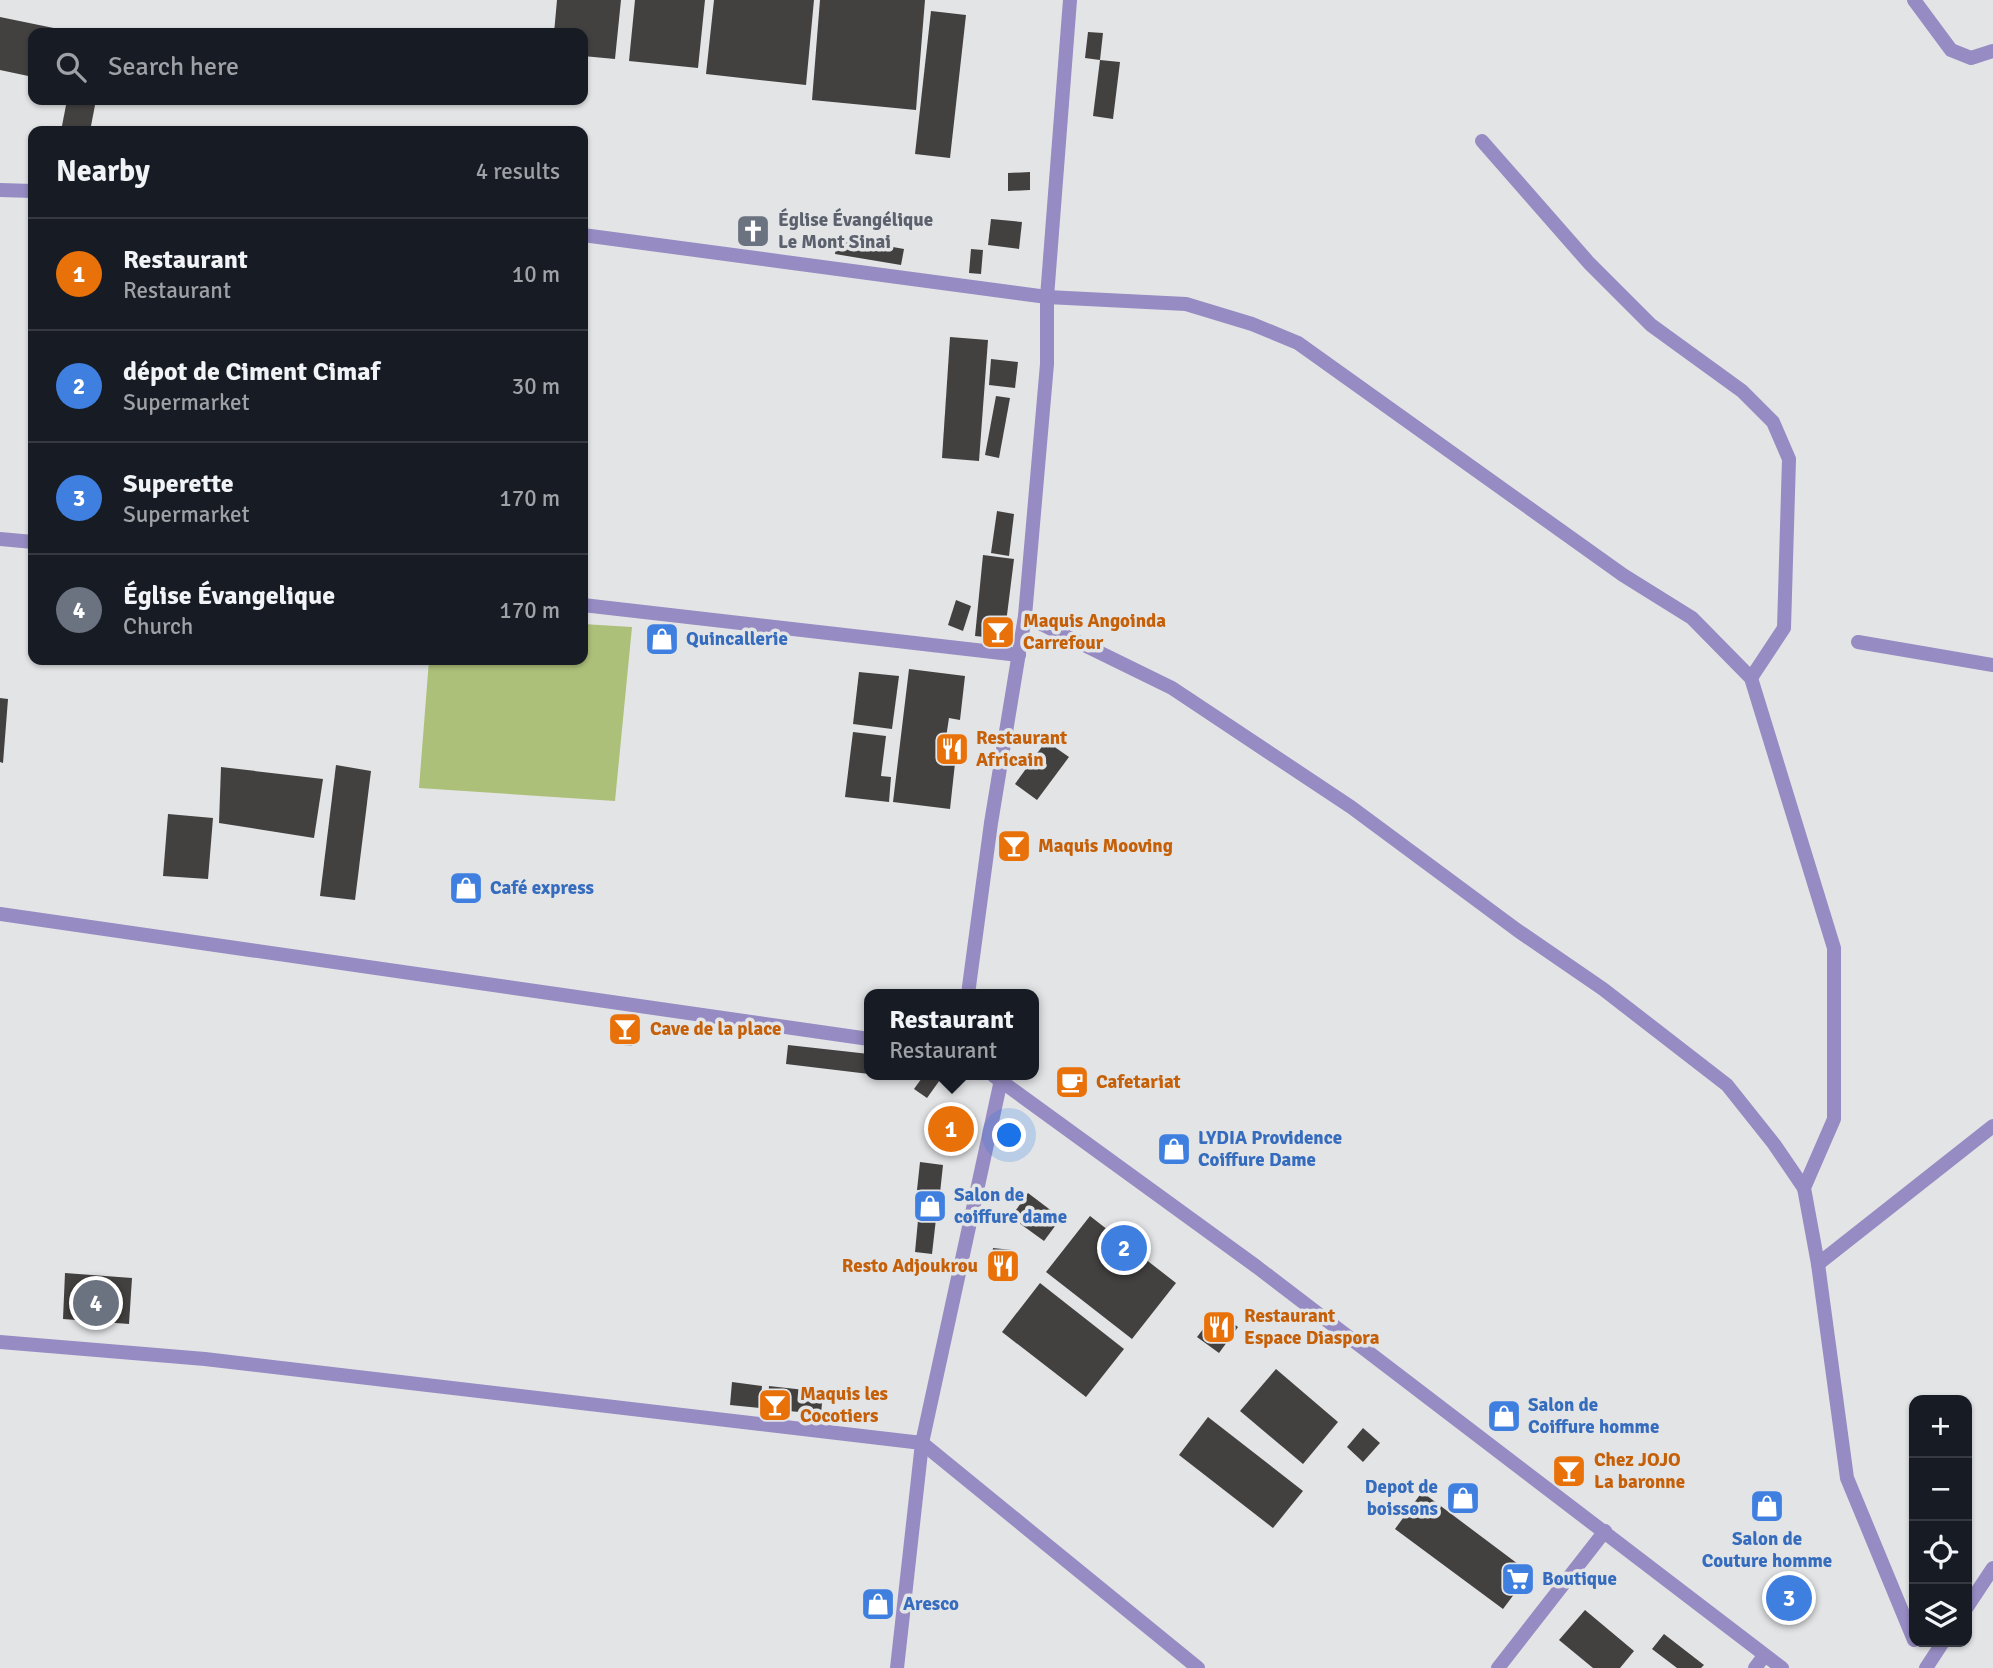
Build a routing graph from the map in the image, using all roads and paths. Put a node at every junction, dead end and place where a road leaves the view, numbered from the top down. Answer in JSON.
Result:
{"nodes":[{"id":1,"x":1070,"y":0,"type":"edge"},
{"id":2,"x":1914,"y":0,"type":"edge"},
{"id":3,"x":1993,"y":51,"type":"edge"},
{"id":4,"x":1482,"y":141,"type":"dead end"},
{"id":5,"x":0,"y":190,"type":"edge"},
{"id":6,"x":28,"y":191,"type":"edge"},
{"id":7,"x":588,"y":236,"type":"edge"},
{"id":8,"x":1047,"y":298,"type":"junction"},
{"id":9,"x":0,"y":539,"type":"edge"},
{"id":10,"x":28,"y":542,"type":"edge"},
{"id":11,"x":588,"y":606,"type":"edge"},
{"id":12,"x":1025,"y":616,"type":"junction"},
{"id":13,"x":1858,"y":642,"type":"dead end"},
{"id":14,"x":1019,"y":655,"type":"junction"},
{"id":15,"x":1993,"y":665,"type":"edge"},
{"id":16,"x":1751,"y":678,"type":"junction"},
{"id":17,"x":0,"y":914,"type":"edge"},
{"id":18,"x":969,"y":989,"type":"edge"},
{"id":19,"x":864,"y":1038,"type":"edge"},
{"id":20,"x":996,"y":1080,"type":"edge"},
{"id":21,"x":1001,"y":1080,"type":"edge"},
{"id":22,"x":1993,"y":1126,"type":"edge"},
{"id":23,"x":1804,"y":1188,"type":"junction"},
{"id":24,"x":1818,"y":1264,"type":"junction"},
{"id":25,"x":0,"y":1342,"type":"edge"},
{"id":26,"x":922,"y":1443,"type":"junction"},
{"id":27,"x":1605,"y":1531,"type":"junction"},
{"id":28,"x":1993,"y":1568,"type":"edge"},
{"id":29,"x":1972,"y":1600,"type":"edge"},
{"id":30,"x":1909,"y":1627,"type":"edge"},
{"id":31,"x":1917,"y":1647,"type":"edge"},
{"id":32,"x":1940,"y":1647,"type":"edge"},
{"id":33,"x":1764,"y":1656,"type":"junction"},
{"id":34,"x":897,"y":1668,"type":"edge"},
{"id":35,"x":1198,"y":1668,"type":"edge"},
{"id":36,"x":1497,"y":1668,"type":"edge"},
{"id":37,"x":1755,"y":1668,"type":"edge"},
{"id":38,"x":1782,"y":1668,"type":"edge"},
{"id":39,"x":1926,"y":1668,"type":"edge"}],
"edges":[{"from":1,"to":8,"type":"street"},
{"from":2,"to":3,"type":"street"},
{"from":4,"to":16,"type":"street"},
{"from":5,"to":6,"type":"street"},
{"from":7,"to":8,"type":"street"},
{"from":8,"to":12,"type":"street"},
{"from":8,"to":16,"type":"street"},
{"from":9,"to":10,"type":"street"},
{"from":11,"to":14,"type":"street"},
{"from":12,"to":14,"type":"street"},
{"from":12,"to":23,"type":"street"},
{"from":13,"to":15,"type":"street"},
{"from":14,"to":18,"type":"street"},
{"from":16,"to":23,"type":"street"},
{"from":17,"to":19,"type":"street"},
{"from":20,"to":26,"type":"street"},
{"from":21,"to":27,"type":"street"},
{"from":22,"to":24,"type":"street"},
{"from":23,"to":24,"type":"street"},
{"from":24,"to":30,"type":"street"},
{"from":25,"to":26,"type":"street"},
{"from":26,"to":34,"type":"street"},
{"from":26,"to":35,"type":"street"},
{"from":27,"to":33,"type":"street"},
{"from":27,"to":36,"type":"street"},
{"from":28,"to":29,"type":"street"},
{"from":31,"to":39,"type":"street"},
{"from":32,"to":39,"type":"street"},
{"from":33,"to":37,"type":"street"},
{"from":33,"to":38,"type":"street"}]}
